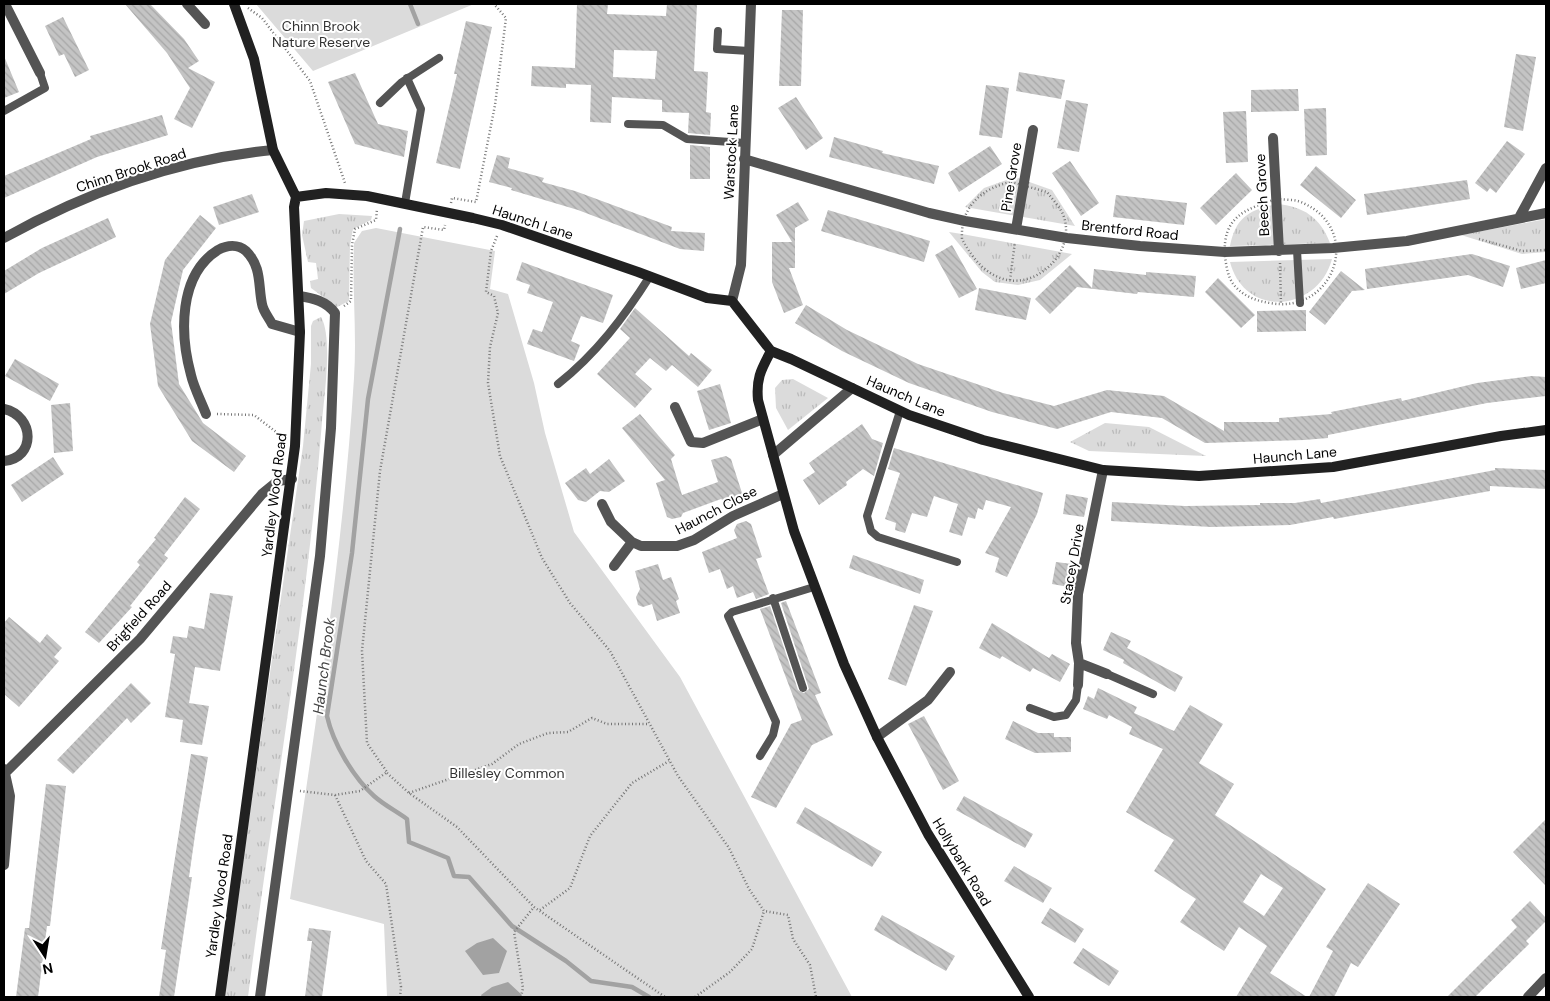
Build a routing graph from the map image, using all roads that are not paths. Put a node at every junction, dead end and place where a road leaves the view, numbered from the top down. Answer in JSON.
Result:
{"nodes":[{"id":1,"x":5,"y":4,"type":"edge"},
{"id":2,"x":187,"y":4,"type":"edge"},
{"id":3,"x":234,"y":4,"type":"edge"},
{"id":4,"x":751,"y":4,"type":"edge"},
{"id":5,"x":205,"y":24,"type":"dead end"},
{"id":6,"x":718,"y":31,"type":"dead end"},
{"id":7,"x":749,"y":51,"type":"junction"},
{"id":8,"x":439,"y":58,"type":"dead end"},
{"id":9,"x":40,"y":73,"type":"joint"},
{"id":10,"x":408,"y":78,"type":"junction"},
{"id":11,"x":380,"y":103,"type":"dead end"},
{"id":12,"x":4,"y":111,"type":"edge"},
{"id":13,"x":628,"y":124,"type":"dead end"},
{"id":14,"x":1033,"y":130,"type":"dead end"},
{"id":15,"x":1273,"y":138,"type":"dead end"},
{"id":16,"x":745,"y":143,"type":"junction"},
{"id":17,"x":274,"y":150,"type":"junction"},
{"id":18,"x":744,"y":159,"type":"junction"},
{"id":19,"x":1546,"y":168,"type":"edge"},
{"id":20,"x":296,"y":197,"type":"junction"},
{"id":21,"x":405,"y":204,"type":"junction"},
{"id":22,"x":1546,"y":213,"type":"edge"},
{"id":23,"x":1520,"y":216,"type":"junction"},
{"id":24,"x":1016,"y":229,"type":"junction"},
{"id":25,"x":4,"y":238,"type":"edge"},
{"id":26,"x":1297,"y":250,"type":"junction"},
{"id":27,"x":1279,"y":251,"type":"junction"},
{"id":28,"x":650,"y":276,"type":"junction"},
{"id":29,"x":299,"y":296,"type":"junction"},
{"id":30,"x":732,"y":301,"type":"junction"},
{"id":31,"x":1300,"y":302,"type":"dead end"},
{"id":32,"x":300,"y":332,"type":"junction"},
{"id":33,"x":771,"y":352,"type":"junction"},
{"id":34,"x":558,"y":384,"type":"dead end"},
{"id":35,"x":852,"y":388,"type":"junction"},
{"id":36,"x":675,"y":407,"type":"dead end"},
{"id":37,"x":4,"y":409,"type":"edge"},
{"id":38,"x":900,"y":411,"type":"junction"},
{"id":39,"x":206,"y":414,"type":"road end"},
{"id":40,"x":763,"y":419,"type":"junction"},
{"id":41,"x":1546,"y":430,"type":"edge"},
{"id":42,"x":773,"y":455,"type":"junction"},
{"id":43,"x":4,"y":462,"type":"edge"},
{"id":44,"x":1104,"y":470,"type":"junction"},
{"id":45,"x":292,"y":479,"type":"junction"},
{"id":46,"x":783,"y":494,"type":"junction"},
{"id":47,"x":602,"y":504,"type":"dead end"},
{"id":48,"x":632,"y":542,"type":"junction"},
{"id":49,"x":956,"y":562,"type":"dead end"},
{"id":50,"x":614,"y":566,"type":"dead end"},
{"id":51,"x":814,"y":587,"type":"junction"},
{"id":52,"x":773,"y":598,"type":"junction"},
{"id":53,"x":1079,"y":663,"type":"junction"},
{"id":54,"x":950,"y":672,"type":"dead end"},
{"id":55,"x":1107,"y":674,"type":"joint"},
{"id":56,"x":1078,"y":684,"type":"joint"},
{"id":57,"x":803,"y":688,"type":"dead end"},
{"id":58,"x":1153,"y":694,"type":"dead end"},
{"id":59,"x":1030,"y":708,"type":"dead end"},
{"id":60,"x":877,"y":737,"type":"junction"},
{"id":61,"x":760,"y":756,"type":"dead end"},
{"id":62,"x":5,"y":771,"type":"edge"},
{"id":63,"x":4,"y":865,"type":"edge"},
{"id":64,"x":1546,"y":978,"type":"edge"},
{"id":65,"x":220,"y":997,"type":"edge"},
{"id":66,"x":260,"y":997,"type":"edge"},
{"id":67,"x":1029,"y":997,"type":"edge"},
{"id":68,"x":1528,"y":997,"type":"edge"}],
"edges":[{"from":1,"to":9,"type":"street"},
{"from":2,"to":5,"type":"street"},
{"from":3,"to":17,"type":"street","name":"Yardley Wood Road"},
{"from":4,"to":7,"type":"street","name":"Warstock Lane"},
{"from":6,"to":7,"type":"lane"},
{"from":7,"to":16,"type":"street","name":"Warstock Lane"},
{"from":8,"to":10,"type":"lane"},
{"from":9,"to":12,"type":"lane"},
{"from":10,"to":11,"type":"lane"},
{"from":10,"to":21,"type":"lane"},
{"from":13,"to":16,"type":"lane"},
{"from":14,"to":24,"type":"street","name":"Pine Grove"},
{"from":15,"to":27,"type":"street","name":"Beech Grove"},
{"from":16,"to":18,"type":"street","name":"Warstock Lane"},
{"from":17,"to":20,"type":"street","name":"Yardley Wood Road"},
{"from":17,"to":25,"type":"street","name":"Chinn Brook Road"},
{"from":18,"to":24,"type":"street","name":"Brentford Road"},
{"from":18,"to":30,"type":"street","name":"Warstock Lane"},
{"from":19,"to":23,"type":"street"},
{"from":20,"to":21,"type":"street","name":"Haunch Lane"},
{"from":20,"to":29,"type":"street","name":"Yardley Wood Road"},
{"from":21,"to":28,"type":"street","name":"Haunch Lane"},
{"from":22,"to":23,"type":"street","name":"Brentford Road"},
{"from":23,"to":26,"type":"street","name":"Brentford Road"},
{"from":24,"to":27,"type":"street","name":"Brentford Road"},
{"from":26,"to":27,"type":"street","name":"Brentford Road"},
{"from":26,"to":31,"type":"lane"},
{"from":28,"to":30,"type":"street","name":"Haunch Lane"},
{"from":28,"to":34,"type":"lane"},
{"from":29,"to":32,"type":"street","name":"Yardley Wood Road"},
{"from":29,"to":66,"type":"street"},
{"from":30,"to":33,"type":"street"},
{"from":32,"to":39,"type":"street"},
{"from":32,"to":45,"type":"street","name":"Yardley Wood Road"},
{"from":33,"to":35,"type":"street","name":"Haunch Lane"},
{"from":33,"to":40,"type":"street","name":"Hollybank Road"},
{"from":35,"to":38,"type":"street","name":"Haunch Lane"},
{"from":35,"to":42,"type":"street"},
{"from":36,"to":40,"type":"street"},
{"from":37,"to":43,"type":"street"},
{"from":38,"to":44,"type":"street","name":"Haunch Lane"},
{"from":38,"to":49,"type":"lane"},
{"from":40,"to":42,"type":"street","name":"Hollybank Road"},
{"from":41,"to":44,"type":"street","name":"Haunch Lane"},
{"from":42,"to":46,"type":"street","name":"Hollybank Road"},
{"from":44,"to":53,"type":"street","name":"Stacey Drive"},
{"from":45,"to":62,"type":"street","name":"Brigfield Road"},
{"from":45,"to":65,"type":"street","name":"Yardley Wood Road"},
{"from":46,"to":48,"type":"street","name":"Haunch Close"},
{"from":46,"to":51,"type":"street","name":"Hollybank Road"},
{"from":47,"to":48,"type":"street"},
{"from":48,"to":50,"type":"street"},
{"from":51,"to":52,"type":"lane"},
{"from":51,"to":60,"type":"street","name":"Hollybank Road"},
{"from":52,"to":57,"type":"lane"},
{"from":52,"to":61,"type":"lane"},
{"from":53,"to":55,"type":"street"},
{"from":53,"to":56,"type":"street","name":"Stacey Drive"},
{"from":54,"to":60,"type":"street"},
{"from":55,"to":58,"type":"lane"},
{"from":56,"to":59,"type":"lane"},
{"from":60,"to":67,"type":"street","name":"Hollybank Road"},
{"from":62,"to":63,"type":"street"},
{"from":64,"to":68,"type":"street"}]}
